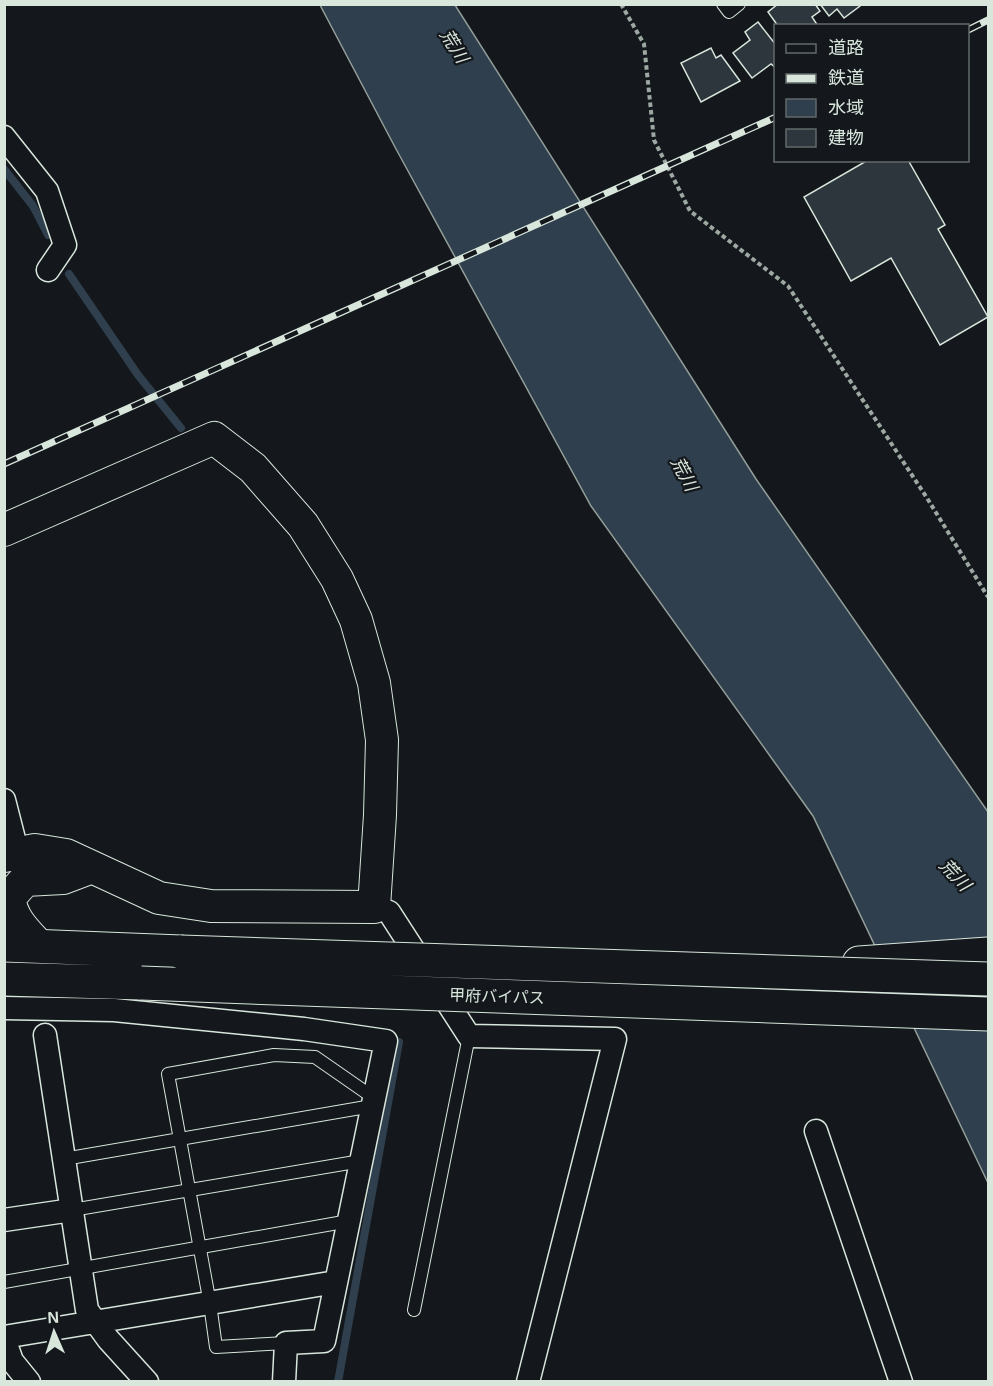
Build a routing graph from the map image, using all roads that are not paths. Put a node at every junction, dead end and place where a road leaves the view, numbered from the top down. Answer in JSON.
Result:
{"nodes":[{"id":1,"x":723,"y":4,"type":"edge"},
{"id":2,"x":739,"y":4,"type":"edge"},
{"id":3,"x":4,"y":136,"type":"edge"},
{"id":4,"x":48,"y":270,"type":"dead end"},
{"id":5,"x":4,"y":530,"type":"edge"},
{"id":6,"x":4,"y":800,"type":"edge"},
{"id":7,"x":9,"y":847,"type":"edge"},
{"id":8,"x":92,"y":867,"type":"junction"},
{"id":9,"x":374,"y":907,"type":"junction"},
{"id":10,"x":4,"y":945,"type":"edge"},
{"id":11,"x":39,"y":946,"type":"junction"},
{"id":12,"x":988,"y":954,"type":"edge"},
{"id":13,"x":728,"y":971,"type":"junction"},
{"id":14,"x":4,"y":979,"type":"edge"},
{"id":15,"x":988,"y":979,"type":"edge"},
{"id":16,"x":4,"y":1008,"type":"edge"},
{"id":17,"x":988,"y":1014,"type":"edge"},
{"id":18,"x":45,"y":1035,"type":"dead end"},
{"id":19,"x":469,"y":1036,"type":"junction"},
{"id":20,"x":373,"y":1102,"type":"junction"},
{"id":21,"x":816,"y":1131,"type":"dead end"},
{"id":22,"x":180,"y":1140,"type":"junction"},
{"id":23,"x":64,"y":1159,"type":"junction"},
{"id":24,"x":361,"y":1161,"type":"junction"},
{"id":25,"x":190,"y":1192,"type":"junction"},
{"id":26,"x":72,"y":1210,"type":"junction"},
{"id":27,"x":4,"y":1220,"type":"edge"},
{"id":28,"x":349,"y":1221,"type":"junction"},
{"id":29,"x":200,"y":1247,"type":"junction"},
{"id":30,"x":81,"y":1268,"type":"junction"},
{"id":31,"x":4,"y":1282,"type":"edge"},
{"id":32,"x":336,"y":1282,"type":"junction"},
{"id":33,"x":210,"y":1304,"type":"junction"},
{"id":34,"x":414,"y":1310,"type":"dead end"},
{"id":35,"x":95,"y":1322,"type":"junction"},
{"id":36,"x":4,"y":1337,"type":"edge"},
{"id":37,"x":286,"y":1343,"type":"junction"},
{"id":38,"x":29,"y":1382,"type":"edge"},
{"id":39,"x":147,"y":1382,"type":"edge"},
{"id":40,"x":284,"y":1382,"type":"edge"},
{"id":41,"x":528,"y":1382,"type":"edge"},
{"id":42,"x":901,"y":1382,"type":"edge"}],
"edges":[{"from":1,"to":2,"type":"lane"},
{"from":3,"to":4,"type":"street"},
{"from":5,"to":9,"type":"street"},
{"from":6,"to":7,"type":"street"},
{"from":7,"to":8,"type":"street"},
{"from":8,"to":9,"type":"street"},
{"from":8,"to":11,"type":"street"},
{"from":9,"to":19,"type":"street"},
{"from":10,"to":11,"type":"highway","name":"甲府バイパス"},
{"from":11,"to":13,"type":"highway","name":"甲府バイパス","bridge":true},
{"from":12,"to":13,"type":"highway","bridge":true},
{"from":13,"to":15,"type":"highway","name":"甲府バイパス","bridge":true},
{"from":14,"to":17,"type":"highway","name":"甲府バイパス","bridge":true},
{"from":16,"to":20,"type":"street"},
{"from":18,"to":23,"type":"street"},
{"from":19,"to":34,"type":"lane"},
{"from":19,"to":41,"type":"street"},
{"from":20,"to":22,"type":"lane"},
{"from":20,"to":22,"type":"lane"},
{"from":20,"to":24,"type":"street"},
{"from":21,"to":42,"type":"street"},
{"from":22,"to":23,"type":"lane"},
{"from":22,"to":25,"type":"lane"},
{"from":23,"to":26,"type":"street"},
{"from":24,"to":25,"type":"lane"},
{"from":24,"to":28,"type":"street"},
{"from":25,"to":26,"type":"lane"},
{"from":25,"to":29,"type":"lane"},
{"from":26,"to":27,"type":"street"},
{"from":26,"to":30,"type":"street"},
{"from":28,"to":29,"type":"lane"},
{"from":28,"to":32,"type":"street"},
{"from":29,"to":30,"type":"lane"},
{"from":29,"to":33,"type":"lane"},
{"from":30,"to":31,"type":"lane"},
{"from":30,"to":35,"type":"street"},
{"from":32,"to":33,"type":"street"},
{"from":32,"to":37,"type":"street"},
{"from":33,"to":35,"type":"street"},
{"from":33,"to":37,"type":"lane"},
{"from":35,"to":36,"type":"street"},
{"from":35,"to":39,"type":"street"},
{"from":36,"to":38,"type":"street"},
{"from":37,"to":40,"type":"street"}]}
